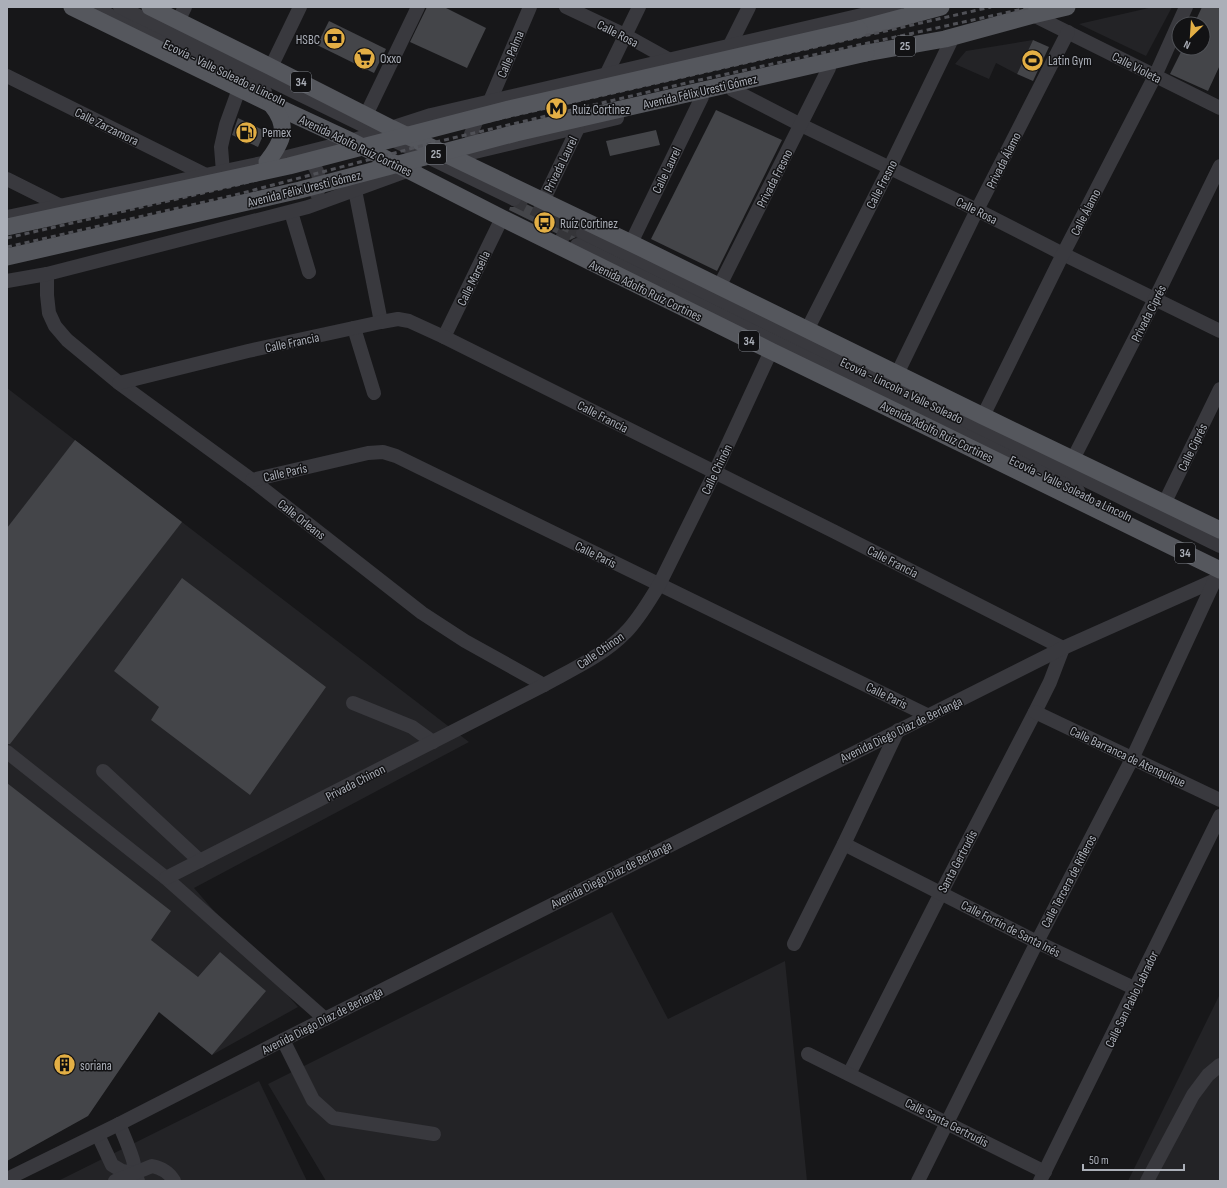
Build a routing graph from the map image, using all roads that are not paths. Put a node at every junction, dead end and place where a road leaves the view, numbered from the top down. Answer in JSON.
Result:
{"nodes":[{"id":1,"x":72,"y":7,"type":"edge"},
{"id":2,"x":93,"y":7,"type":"edge"},
{"id":3,"x":120,"y":7,"type":"edge"},
{"id":4,"x":150,"y":7,"type":"edge"},
{"id":5,"x":300,"y":7,"type":"edge"},
{"id":6,"x":418,"y":7,"type":"edge"},
{"id":7,"x":530,"y":7,"type":"edge"},
{"id":8,"x":566,"y":7,"type":"edge"},
{"id":9,"x":640,"y":7,"type":"edge"},
{"id":10,"x":749,"y":7,"type":"edge"},
{"id":11,"x":896,"y":7,"type":"edge"},
{"id":12,"x":941,"y":7,"type":"edge"},
{"id":13,"x":1067,"y":7,"type":"edge"},
{"id":14,"x":1186,"y":7,"type":"edge"},
{"id":15,"x":181,"y":14,"type":"edge"},
{"id":16,"x":1033,"y":15,"type":"junction"},
{"id":17,"x":857,"y":17,"type":"edge"},
{"id":18,"x":1068,"y":32,"type":"junction"},
{"id":19,"x":626,"y":35,"type":"junction"},
{"id":20,"x":949,"y":38,"type":"junction"},
{"id":21,"x":729,"y":46,"type":"junction"},
{"id":22,"x":670,"y":60,"type":"junction"},
{"id":23,"x":271,"y":67,"type":"junction"},
{"id":24,"x":829,"y":68,"type":"junction"},
{"id":25,"x":606,"y":75,"type":"junction"},
{"id":26,"x":7,"y":76,"type":"edge"},
{"id":27,"x":1155,"y":76,"type":"junction"},
{"id":28,"x":239,"y":89,"type":"junction"},
{"id":29,"x":733,"y":90,"type":"junction"},
{"id":30,"x":702,"y":97,"type":"junction"},
{"id":31,"x":490,"y":101,"type":"junction"},
{"id":32,"x":271,"y":104,"type":"junction"},
{"id":33,"x":1220,"y":108,"type":"edge"},
{"id":34,"x":366,"y":115,"type":"junction"},
{"id":35,"x":801,"y":124,"type":"junction"},
{"id":36,"x":578,"y":128,"type":"junction"},
{"id":37,"x":384,"y":130,"type":"junction"},
{"id":38,"x":355,"y":140,"type":"junction"},
{"id":39,"x":487,"y":150,"type":"junction"},
{"id":40,"x":300,"y":154,"type":"junction"},
{"id":41,"x":445,"y":160,"type":"junction"},
{"id":42,"x":267,"y":162,"type":"junction"},
{"id":43,"x":1220,"y":166,"type":"edge"},
{"id":44,"x":890,"y":167,"type":"junction"},
{"id":45,"x":412,"y":169,"type":"junction"},
{"id":46,"x":222,"y":172,"type":"junction"},
{"id":47,"x":206,"y":175,"type":"junction"},
{"id":48,"x":7,"y":179,"type":"edge"},
{"id":49,"x":355,"y":190,"type":"junction"},
{"id":50,"x":543,"y":201,"type":"junction"},
{"id":51,"x":61,"y":206,"type":"junction"},
{"id":52,"x":308,"y":207,"type":"junction"},
{"id":53,"x":508,"y":210,"type":"junction"},
{"id":54,"x":977,"y":210,"type":"junction"},
{"id":55,"x":291,"y":212,"type":"junction"},
{"id":56,"x":7,"y":218,"type":"edge"},
{"id":57,"x":7,"y":227,"type":"edge"},
{"id":58,"x":580,"y":239,"type":"joint"},
{"id":59,"x":631,"y":243,"type":"junction"},
{"id":60,"x":1064,"y":254,"type":"junction"},
{"id":61,"x":7,"y":257,"type":"edge"},
{"id":62,"x":309,"y":272,"type":"dead end"},
{"id":63,"x":47,"y":274,"type":"junction"},
{"id":64,"x":7,"y":281,"type":"edge"},
{"id":65,"x":720,"y":287,"type":"junction"},
{"id":66,"x":1155,"y":299,"type":"junction"},
{"id":67,"x":381,"y":322,"type":"junction"},
{"id":68,"x":354,"y":328,"type":"junction"},
{"id":69,"x":807,"y":330,"type":"junction"},
{"id":70,"x":1220,"y":331,"type":"edge"},
{"id":71,"x":444,"y":337,"type":"junction"},
{"id":72,"x":771,"y":351,"type":"junction"},
{"id":73,"x":897,"y":374,"type":"junction"},
{"id":74,"x":119,"y":383,"type":"junction"},
{"id":75,"x":1220,"y":389,"type":"edge"},
{"id":76,"x":374,"y":393,"type":"dead end"},
{"id":77,"x":984,"y":416,"type":"junction"},
{"id":78,"x":1074,"y":459,"type":"junction"},
{"id":79,"x":715,"y":472,"type":"junction"},
{"id":80,"x":252,"y":480,"type":"junction"},
{"id":81,"x":1164,"y":504,"type":"junction"},
{"id":82,"x":1220,"y":530,"type":"edge"},
{"id":83,"x":1220,"y":546,"type":"edge"},
{"id":84,"x":1220,"y":561,"type":"edge"},
{"id":85,"x":1218,"y":576,"type":"edge"},
{"id":86,"x":659,"y":585,"type":"junction"},
{"id":87,"x":1063,"y":648,"type":"junction"},
{"id":88,"x":544,"y":685,"type":"junction"},
{"id":89,"x":353,"y":703,"type":"dead end"},
{"id":90,"x":1036,"y":712,"type":"junction"},
{"id":91,"x":929,"y":716,"type":"junction"},
{"id":92,"x":898,"y":730,"type":"junction"},
{"id":93,"x":434,"y":742,"type":"junction"},
{"id":94,"x":7,"y":752,"type":"edge"},
{"id":95,"x":1132,"y":759,"type":"junction"},
{"id":96,"x":103,"y":771,"type":"dead end"},
{"id":97,"x":1220,"y":800,"type":"edge"},
{"id":98,"x":1220,"y":816,"type":"edge"},
{"id":99,"x":844,"y":844,"type":"junction"},
{"id":100,"x":200,"y":861,"type":"junction"},
{"id":101,"x":166,"y":878,"type":"junction"},
{"id":102,"x":941,"y":893,"type":"junction"},
{"id":103,"x":1037,"y":942,"type":"junction"},
{"id":104,"x":794,"y":944,"type":"dead end"},
{"id":105,"x":1136,"y":989,"type":"junction"},
{"id":106,"x":325,"y":1019,"type":"junction"},
{"id":107,"x":283,"y":1040,"type":"junction"},
{"id":108,"x":808,"y":1054,"type":"dead end"},
{"id":109,"x":1220,"y":1065,"type":"edge"},
{"id":110,"x":849,"y":1074,"type":"junction"},
{"id":111,"x":947,"y":1122,"type":"junction"},
{"id":112,"x":119,"y":1124,"type":"junction"},
{"id":113,"x":98,"y":1134,"type":"junction"},
{"id":114,"x":434,"y":1134,"type":"dead end"},
{"id":115,"x":1042,"y":1176,"type":"edge"},
{"id":116,"x":136,"y":1177,"type":"edge"},
{"id":117,"x":7,"y":1179,"type":"edge"},
{"id":118,"x":115,"y":1181,"type":"edge"},
{"id":119,"x":174,"y":1181,"type":"edge"},
{"id":120,"x":918,"y":1181,"type":"edge"},
{"id":121,"x":1147,"y":1181,"type":"edge"}],
"edges":[{"from":1,"to":28,"type":"main road","name":"Avenida Adolfo Ruíz Cortines","number":"34"},
{"from":2,"to":38,"type":"street","name":"Ecovía - Valle Soleado a Lincoln"},
{"from":3,"to":37,"type":"street"},
{"from":4,"to":15,"type":"main road","number":"34"},
{"from":5,"to":23,"type":"street"},
{"from":6,"to":34,"type":"street"},
{"from":7,"to":31,"type":"street","name":"Calle Palma"},
{"from":8,"to":19,"type":"street","name":"Calle Rosa"},
{"from":9,"to":19,"type":"street"},
{"from":10,"to":21,"type":"street"},
{"from":11,"to":17,"type":"street"},
{"from":12,"to":17,"type":"main road","name":"Avenida Félix Uresti Gómez","number":"25"},
{"from":13,"to":16,"type":"main road","name":"Avenida Félix Uresti Gómez","number":"25"},
{"from":14,"to":27,"type":"street","name":"Calle Álamo"},
{"from":15,"to":23,"type":"main road","number":"34"},
{"from":16,"to":18,"type":"street","name":"Calle Violeta"},
{"from":16,"to":20,"type":"main road","name":"Avenida Félix Uresti Gómez","number":"25"},
{"from":17,"to":21,"type":"street"},
{"from":17,"to":57,"type":"main road","name":"Avenida Félix Uresti Gómez","number":"25","bridge":true},
{"from":18,"to":27,"type":"street","name":"Calle Violeta"},
{"from":18,"to":54,"type":"street","name":"Privada Álamo"},
{"from":19,"to":22,"type":"street","name":"Calle Rosa"},
{"from":19,"to":25,"type":"street"},
{"from":20,"to":24,"type":"street"},
{"from":20,"to":44,"type":"street","name":"Calle Fresno"},
{"from":20,"to":61,"type":"main road","name":"Avenida Félix Uresti Gómez","number":"25","bridge":true},
{"from":21,"to":22,"type":"street"},
{"from":22,"to":25,"type":"street"},
{"from":23,"to":34,"type":"main road","number":"34"},
{"from":24,"to":29,"type":"street"},
{"from":24,"to":35,"type":"street","name":"Privada Fresno"},
{"from":25,"to":31,"type":"street"},
{"from":26,"to":47,"type":"street","name":"Calle Zarzamora"},
{"from":27,"to":33,"type":"street","name":"Calle Violeta"},
{"from":27,"to":60,"type":"street","name":"Calle Álamo"},
{"from":28,"to":32,"type":"main road","name":"Avenida Adolfo Ruíz Cortines","number":"34"},
{"from":28,"to":46,"type":"street"},
{"from":29,"to":30,"type":"street"},
{"from":29,"to":35,"type":"street","name":"Calle Rosa"},
{"from":30,"to":36,"type":"street"},
{"from":30,"to":59,"type":"street","name":"Calle Laurel"},
{"from":31,"to":37,"type":"street"},
{"from":31,"to":39,"type":"street","name":"Calle Palma"},
{"from":32,"to":38,"type":"main road","name":"Avenida Adolfo Ruíz Cortines","number":"34"},
{"from":32,"to":42,"type":"main road"},
{"from":34,"to":37,"type":"main road","number":"34"},
{"from":35,"to":44,"type":"street","name":"Calle Rosa"},
{"from":35,"to":65,"type":"street","name":"Privada Fresno"},
{"from":36,"to":39,"type":"street"},
{"from":36,"to":50,"type":"street","name":"Privada Laurel"},
{"from":37,"to":38,"type":"street"},
{"from":37,"to":41,"type":"main road","number":"34"},
{"from":38,"to":40,"type":"street"},
{"from":38,"to":45,"type":"main road","name":"Avenida Adolfo Ruíz Cortines","number":"34"},
{"from":39,"to":41,"type":"street"},
{"from":40,"to":42,"type":"street"},
{"from":40,"to":52,"type":"street"},
{"from":41,"to":45,"type":"street"},
{"from":41,"to":50,"type":"main road","number":"34"},
{"from":41,"to":53,"type":"street"},
{"from":42,"to":46,"type":"street"},
{"from":43,"to":66,"type":"street","name":"Privada Ciprés"},
{"from":44,"to":54,"type":"street","name":"Calle Rosa"},
{"from":44,"to":69,"type":"street","name":"Calle Fresno"},
{"from":45,"to":49,"type":"street"},
{"from":45,"to":53,"type":"main road","name":"Avenida Adolfo Ruíz Cortines","number":"34"},
{"from":46,"to":47,"type":"street"},
{"from":47,"to":51,"type":"street"},
{"from":48,"to":51,"type":"street"},
{"from":49,"to":52,"type":"street"},
{"from":49,"to":67,"type":"street"},
{"from":50,"to":59,"type":"main road","number":"34"},
{"from":51,"to":56,"type":"street"},
{"from":52,"to":55,"type":"street"},
{"from":53,"to":71,"type":"street","name":"Calle Marsella"},
{"from":53,"to":72,"type":"main road","name":"Avenida Adolfo Ruíz Cortines","number":"34"},
{"from":54,"to":60,"type":"street","name":"Calle Rosa"},
{"from":54,"to":73,"type":"street","name":"Privada Álamo"},
{"from":55,"to":62,"type":"street"},
{"from":55,"to":63,"type":"street"},
{"from":58,"to":83,"type":"street","name":"Ecovía - Lincoln a Valle Soleado"},
{"from":58,"to":84,"type":"street","name":"Ecovía - Valle Soleado a Lincoln"},
{"from":59,"to":65,"type":"main road","number":"34"},
{"from":60,"to":66,"type":"street","name":"Calle Rosa"},
{"from":60,"to":77,"type":"street","name":"Calle Álamo"},
{"from":63,"to":64,"type":"street"},
{"from":63,"to":74,"type":"street","name":"Calle Orleans"},
{"from":65,"to":69,"type":"main road","number":"34"},
{"from":66,"to":70,"type":"street","name":"Calle Rosa"},
{"from":66,"to":78,"type":"street","name":"Privada Ciprés"},
{"from":67,"to":68,"type":"street","name":"Calle Francia"},
{"from":67,"to":71,"type":"street","name":"Calle Francia"},
{"from":68,"to":74,"type":"street","name":"Calle Francia"},
{"from":68,"to":76,"type":"street"},
{"from":69,"to":73,"type":"main road","number":"34"},
{"from":71,"to":79,"type":"street","name":"Calle Francia"},
{"from":72,"to":79,"type":"street","name":"Calle Chinón"},
{"from":72,"to":85,"type":"main road","name":"Avenida Adolfo Ruíz Cortines","number":"34"},
{"from":73,"to":77,"type":"main road","number":"34"},
{"from":74,"to":80,"type":"street","name":"Calle Orleans"},
{"from":75,"to":81,"type":"street","name":"Calle Ciprés"},
{"from":77,"to":78,"type":"main road","number":"34"},
{"from":78,"to":81,"type":"main road","number":"34"},
{"from":79,"to":86,"type":"street","name":"Calle Chinón"},
{"from":79,"to":87,"type":"street","name":"Calle Francia"},
{"from":80,"to":86,"type":"street","name":"Calle París"},
{"from":80,"to":88,"type":"street","name":"Calle Orleans"},
{"from":81,"to":82,"type":"main road","number":"34"},
{"from":85,"to":87,"type":"street","name":"Avenida Diego Díaz de Berlanga"},
{"from":85,"to":95,"type":"street","name":"Calle Tercera de Rifleros"},
{"from":86,"to":88,"type":"street","name":"Calle Chinon"},
{"from":86,"to":91,"type":"street","name":"Calle París"},
{"from":87,"to":90,"type":"street","name":"Santa Gertrudis"},
{"from":87,"to":91,"type":"street","name":"Avenida Diego Díaz de Berlanga"},
{"from":88,"to":93,"type":"street","name":"Privada Chinon"},
{"from":89,"to":93,"type":"street"},
{"from":90,"to":95,"type":"street","name":"Calle Barranca de Atenquique"},
{"from":90,"to":102,"type":"street","name":"Santa Gertrudis"},
{"from":91,"to":92,"type":"street","name":"Avenida Diego Díaz de Berlanga"},
{"from":92,"to":99,"type":"street"},
{"from":92,"to":106,"type":"street","name":"Avenida Diego Díaz de Berlanga"},
{"from":93,"to":100,"type":"street","name":"Privada Chinon"},
{"from":94,"to":101,"type":"street"},
{"from":95,"to":97,"type":"street","name":"Calle Barranca de Atenquique"},
{"from":95,"to":103,"type":"street","name":"Calle Tercera de Rifleros"},
{"from":96,"to":100,"type":"street"},
{"from":98,"to":105,"type":"street","name":"Calle San Pablo Labrador"},
{"from":99,"to":102,"type":"street","name":"Calle Fortín de Santa Inés"},
{"from":99,"to":104,"type":"street"},
{"from":100,"to":101,"type":"street","name":"Privada Chinon"},
{"from":101,"to":106,"type":"street"},
{"from":102,"to":103,"type":"street","name":"Calle Fortín de Santa Inés"},
{"from":102,"to":110,"type":"street","name":"Santa Gertrudis"},
{"from":103,"to":105,"type":"street","name":"Calle Fortín de Santa Inés"},
{"from":103,"to":111,"type":"street","name":"Calle Tercera de Rifleros"},
{"from":105,"to":115,"type":"street","name":"Calle San Pablo Labrador"},
{"from":106,"to":107,"type":"street","name":"Avenida Diego Díaz de Berlanga"},
{"from":107,"to":112,"type":"street","name":"Avenida Diego Díaz de Berlanga"},
{"from":107,"to":114,"type":"street"},
{"from":108,"to":110,"type":"street","name":"Calle Santa Gertrudis"},
{"from":109,"to":121,"type":"street"},
{"from":110,"to":111,"type":"street","name":"Calle Santa Gertrudis"},
{"from":111,"to":115,"type":"street","name":"Calle Santa Gertrudis"},
{"from":111,"to":120,"type":"street","name":"Calle Tercera de Rifleros"},
{"from":112,"to":113,"type":"street","name":"Avenida Diego Díaz de Berlanga"},
{"from":112,"to":116,"type":"street"},
{"from":113,"to":116,"type":"street"},
{"from":113,"to":117,"type":"street","name":"Avenida Diego Díaz de Berlanga"},
{"from":116,"to":118,"type":"street"},
{"from":116,"to":119,"type":"street"}]}
